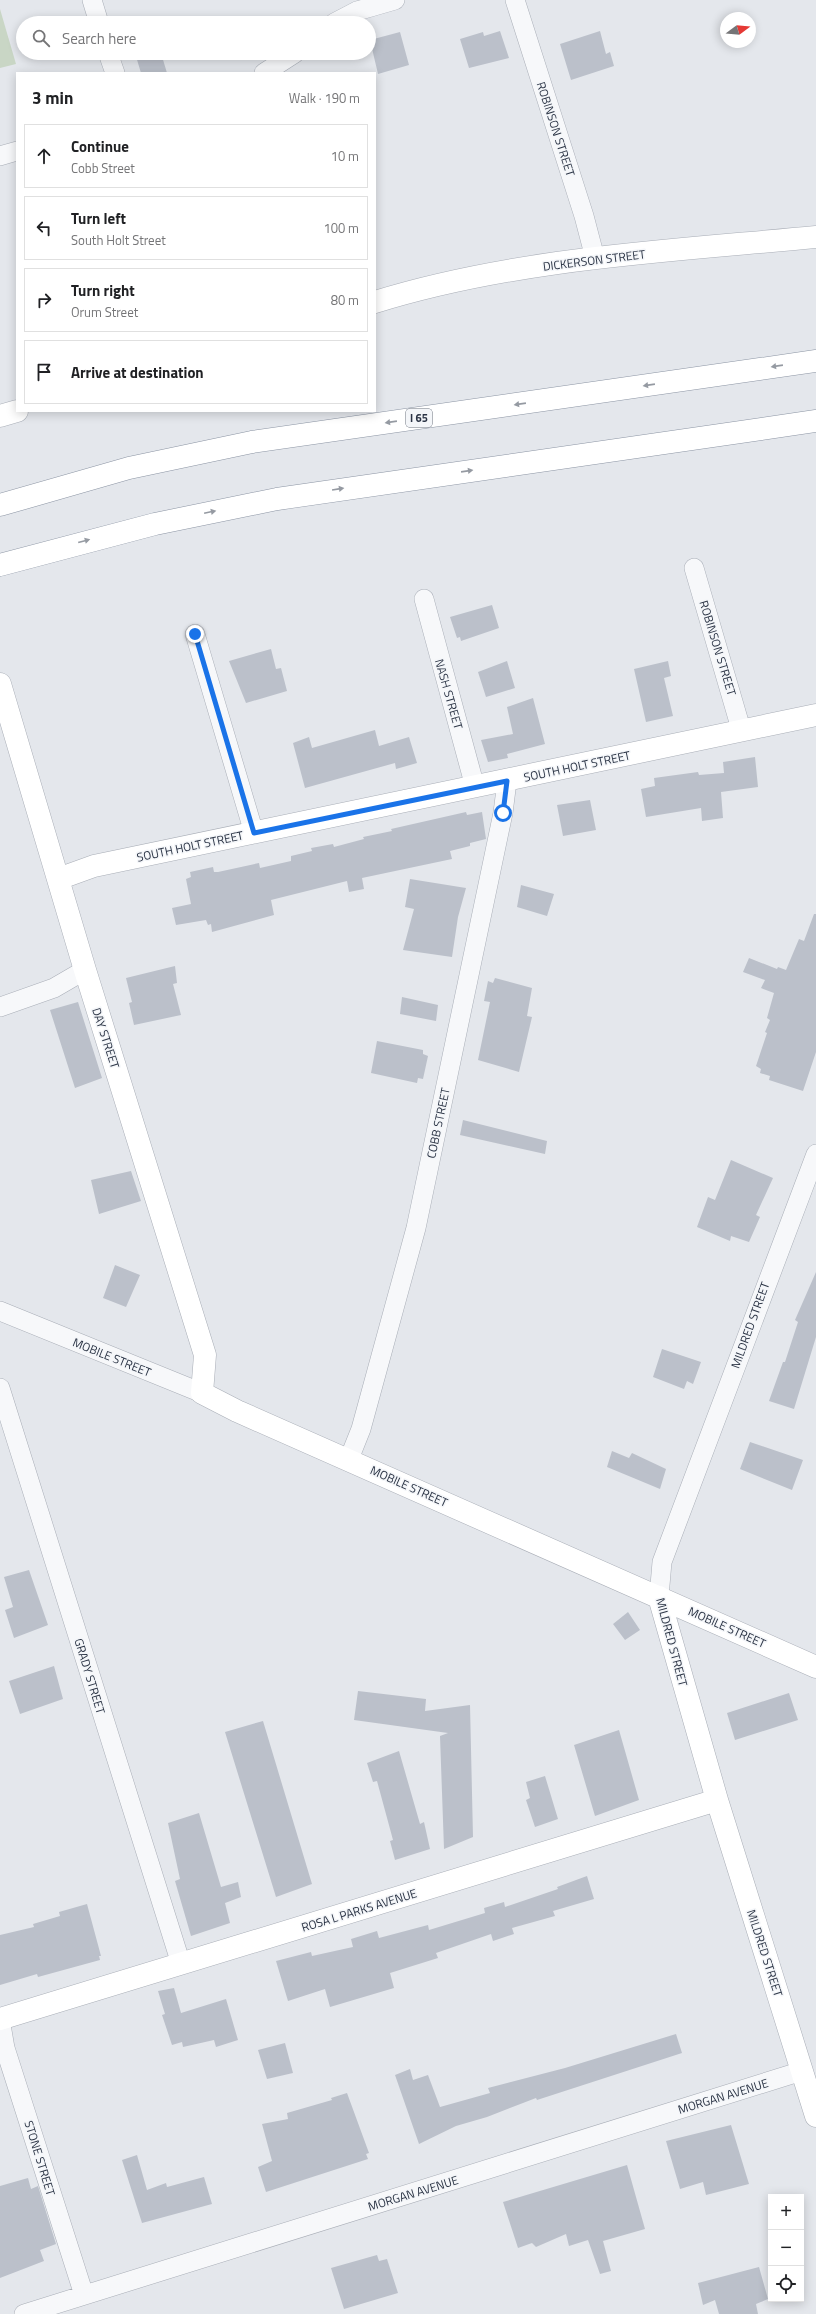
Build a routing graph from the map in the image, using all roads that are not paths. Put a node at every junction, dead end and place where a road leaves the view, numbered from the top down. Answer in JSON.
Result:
{"nodes":[{"id":1,"x":92,"y":0,"type":"edge"},
{"id":2,"x":395,"y":0,"type":"edge"},
{"id":3,"x":515,"y":0,"type":"edge"},
{"id":4,"x":97,"y":16,"type":"edge"},
{"id":5,"x":347,"y":16,"type":"edge"},
{"id":6,"x":110,"y":60,"type":"edge"},
{"id":7,"x":284,"y":60,"type":"edge"},
{"id":8,"x":115,"y":72,"type":"edge"},
{"id":9,"x":266,"y":72,"type":"edge"},
{"id":10,"x":16,"y":151,"type":"edge"},
{"id":11,"x":0,"y":156,"type":"edge"},
{"id":12,"x":816,"y":237,"type":"edge"},
{"id":13,"x":595,"y":258,"type":"junction"},
{"id":14,"x":376,"y":302,"type":"edge"},
{"id":15,"x":816,"y":361,"type":"edge"},
{"id":16,"x":16,"y":411,"type":"edge"},
{"id":17,"x":0,"y":416,"type":"edge"},
{"id":18,"x":816,"y":421,"type":"edge"},
{"id":19,"x":0,"y":505,"type":"edge"},
{"id":20,"x":3,"y":564,"type":"edge"},
{"id":21,"x":694,"y":568,"type":"dead end"},
{"id":22,"x":424,"y":600,"type":"dead end"},
{"id":23,"x":195,"y":634,"type":"dead end"},
{"id":24,"x":0,"y":684,"type":"edge"},
{"id":25,"x":816,"y":715,"type":"edge"},
{"id":26,"x":741,"y":729,"type":"junction"},
{"id":27,"x":507,"y":781,"type":"junction"},
{"id":28,"x":476,"y":787,"type":"junction"},
{"id":29,"x":254,"y":833,"type":"junction"},
{"id":30,"x":58,"y":879,"type":"junction"},
{"id":31,"x":84,"y":970,"type":"junction"},
{"id":32,"x":0,"y":1007,"type":"edge"},
{"id":33,"x":816,"y":1154,"type":"edge"},
{"id":34,"x":812,"y":1176,"type":"edge"},
{"id":35,"x":0,"y":1311,"type":"edge"},
{"id":36,"x":0,"y":1388,"type":"edge"},
{"id":37,"x":202,"y":1393,"type":"junction"},
{"id":38,"x":349,"y":1459,"type":"junction"},
{"id":39,"x":659,"y":1597,"type":"junction"},
{"id":40,"x":816,"y":1667,"type":"edge"},
{"id":41,"x":717,"y":1800,"type":"junction"},
{"id":42,"x":181,"y":1964,"type":"junction"},
{"id":43,"x":0,"y":2019,"type":"edge"},
{"id":44,"x":802,"y":2071,"type":"junction"},
{"id":45,"x":816,"y":2116,"type":"edge"},
{"id":46,"x":84,"y":2295,"type":"junction"},
{"id":47,"x":24,"y":2314,"type":"edge"}],
"edges":[{"from":1,"to":4,"type":"street"},
{"from":2,"to":5,"type":"street"},
{"from":3,"to":13,"type":"street","name":"ROBINSON STREET"},
{"from":6,"to":8,"type":"street"},
{"from":7,"to":9,"type":"street"},
{"from":10,"to":11,"type":"street"},
{"from":12,"to":13,"type":"main road","name":"DICKERSON STREET"},
{"from":13,"to":14,"type":"main road","name":"DICKERSON STREET"},
{"from":15,"to":19,"type":"main road","number":"I 65","one_way":true},
{"from":16,"to":17,"type":"main road"},
{"from":20,"to":18,"type":"main road","one_way":true},
{"from":21,"to":26,"type":"street","name":"ROBINSON STREET"},
{"from":22,"to":28,"type":"street","name":"NASH STREET"},
{"from":23,"to":29,"type":"street"},
{"from":24,"to":30,"type":"main road","name":"DAY STREET"},
{"from":25,"to":26,"type":"main road","name":"SOUTH HOLT STREET"},
{"from":26,"to":27,"type":"main road","name":"SOUTH HOLT STREET"},
{"from":27,"to":28,"type":"main road","name":"SOUTH HOLT STREET"},
{"from":27,"to":38,"type":"street","name":"COBB STREET"},
{"from":28,"to":29,"type":"main road","name":"SOUTH HOLT STREET"},
{"from":29,"to":30,"type":"main road","name":"SOUTH HOLT STREET"},
{"from":30,"to":31,"type":"main road","name":"DAY STREET"},
{"from":31,"to":32,"type":"street"},
{"from":31,"to":37,"type":"main road","name":"DAY STREET"},
{"from":33,"to":34,"type":"street","name":"MILDRED STREET"},
{"from":34,"to":39,"type":"street","name":"MILDRED STREET"},
{"from":35,"to":37,"type":"street","name":"MOBILE STREET"},
{"from":36,"to":42,"type":"street","name":"GRADY STREET"},
{"from":37,"to":38,"type":"main road","name":"MOBILE STREET"},
{"from":38,"to":39,"type":"main road","name":"MOBILE STREET"},
{"from":39,"to":40,"type":"main road","name":"MOBILE STREET"},
{"from":39,"to":41,"type":"main road","name":"MILDRED STREET"},
{"from":41,"to":42,"type":"main road","name":"ROSA L PARKS AVENUE"},
{"from":41,"to":44,"type":"main road","name":"MILDRED STREET"},
{"from":42,"to":43,"type":"main road","name":"ROSA L PARKS AVENUE"},
{"from":43,"to":46,"type":"street","name":"STONE STREET"},
{"from":44,"to":45,"type":"main road","name":"MILDRED STREET"},
{"from":44,"to":46,"type":"street","name":"MORGAN AVENUE"},
{"from":46,"to":47,"type":"street","name":"MORGAN AVENUE"}]}
